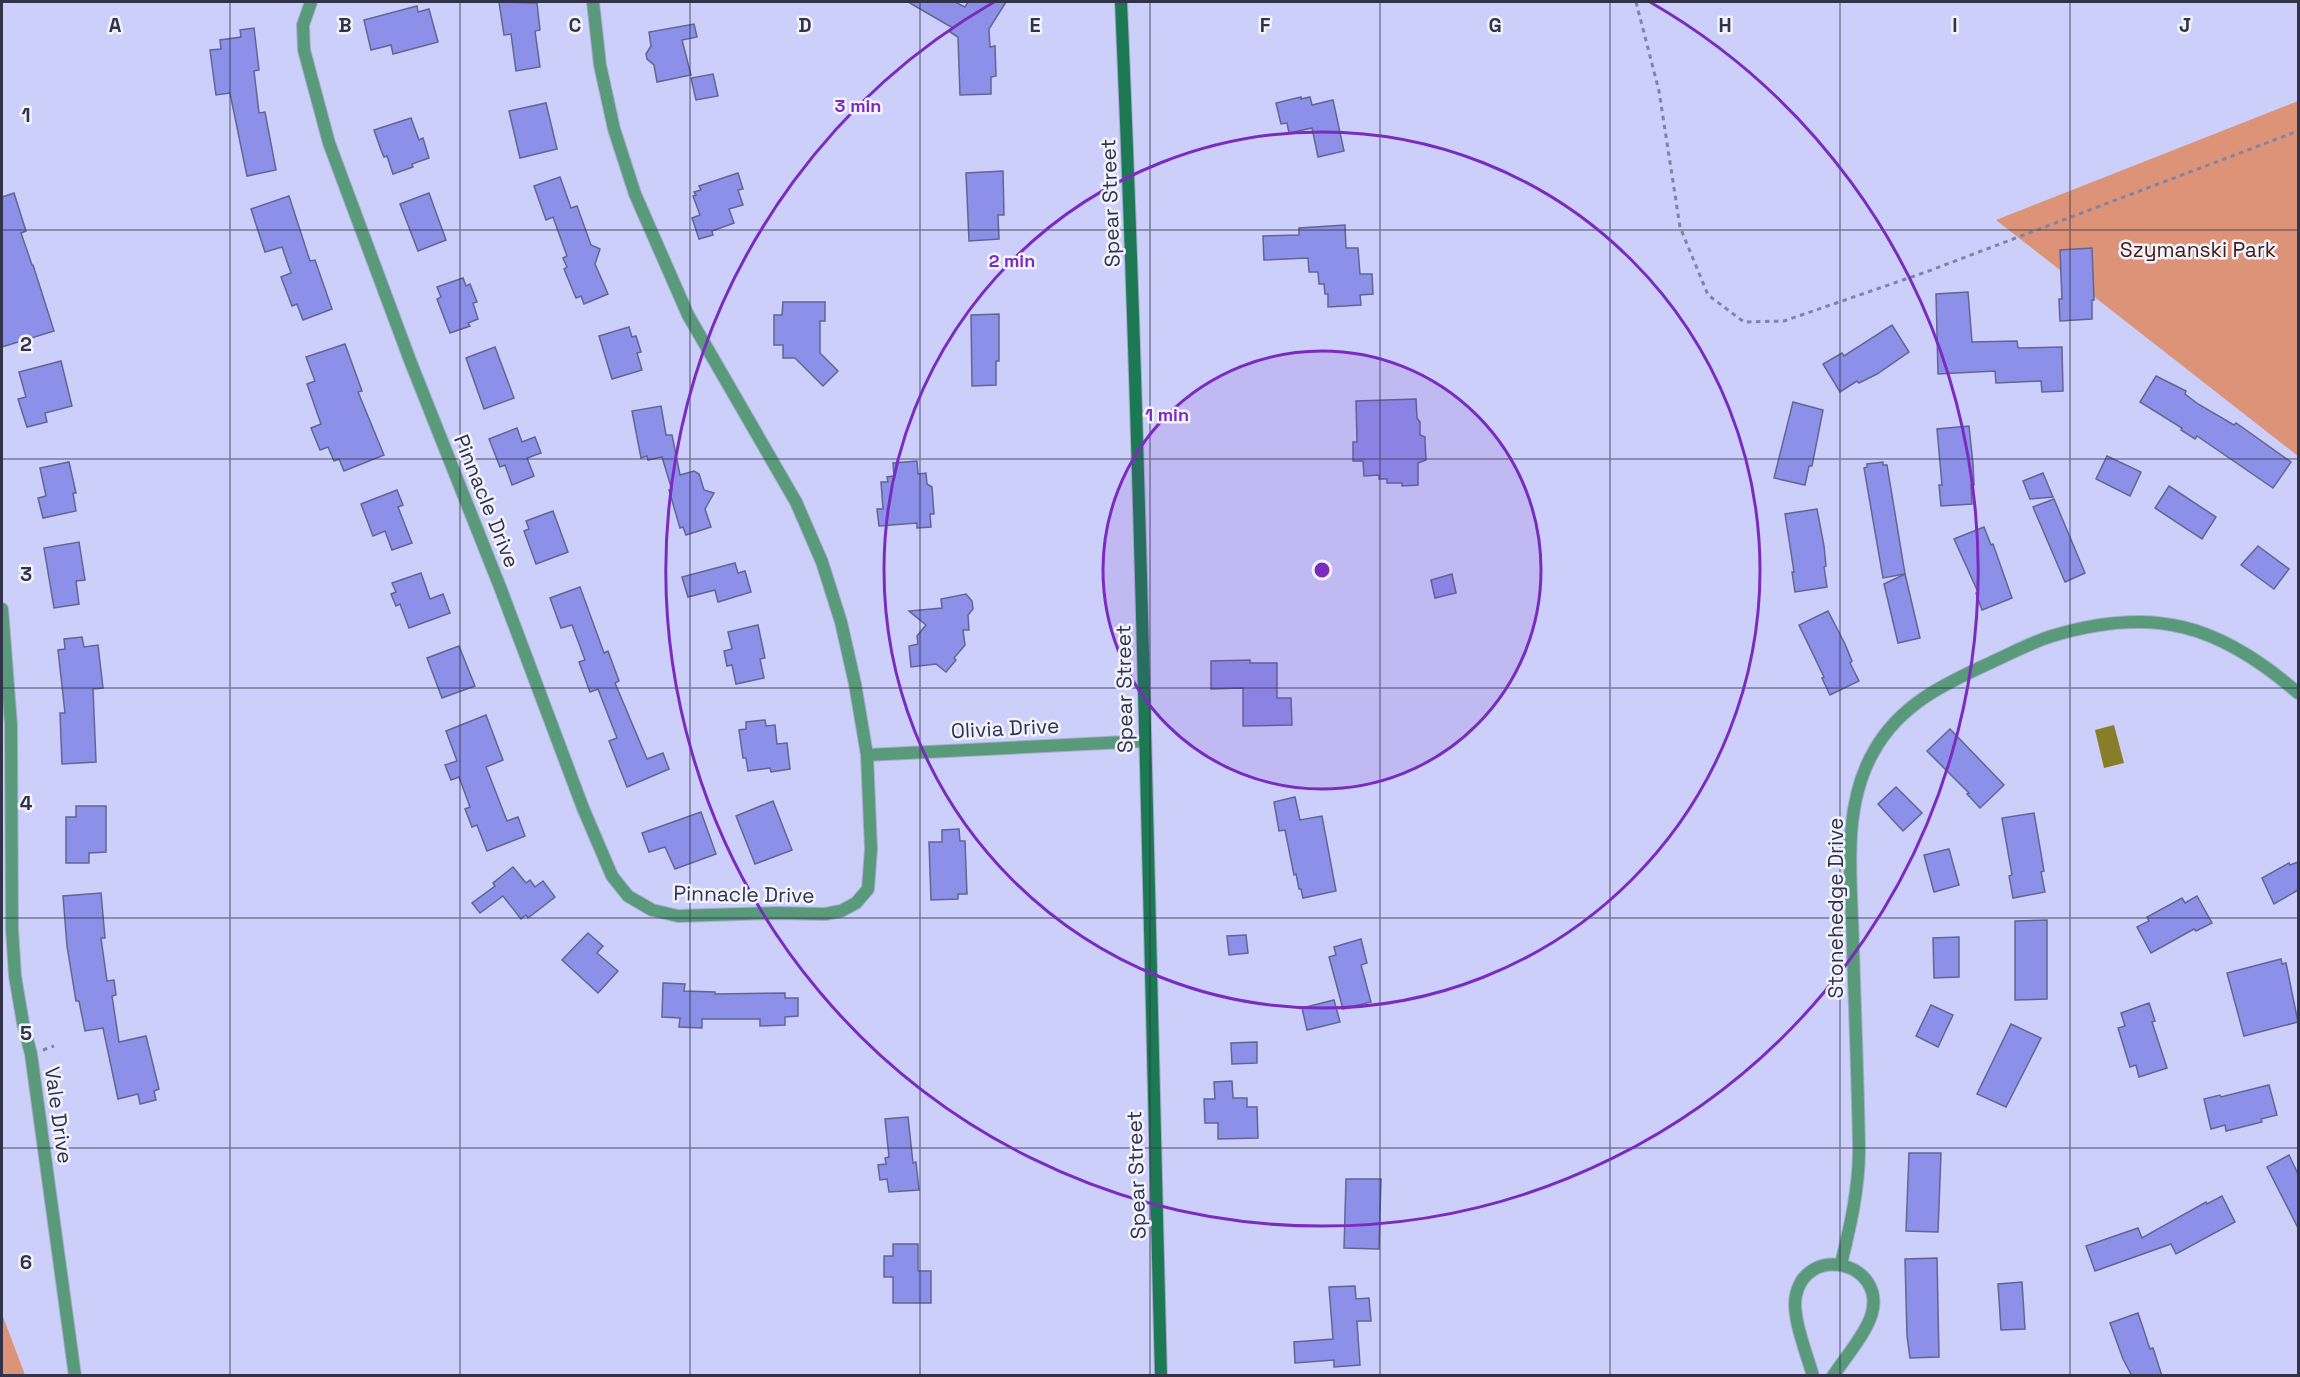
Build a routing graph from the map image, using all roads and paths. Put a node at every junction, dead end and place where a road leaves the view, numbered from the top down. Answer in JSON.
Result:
{"nodes":[{"id":1,"x":311,"y":2,"type":"edge"},
{"id":2,"x":592,"y":2,"type":"edge"},
{"id":3,"x":1121,"y":2,"type":"edge"},
{"id":4,"x":1636,"y":2,"type":"edge"},
{"id":5,"x":2298,"y":131,"type":"edge"},
{"id":6,"x":2,"y":609,"type":"edge"},
{"id":7,"x":2298,"y":693,"type":"edge"},
{"id":8,"x":1145,"y":741,"type":"junction"},
{"id":9,"x":867,"y":755,"type":"junction"},
{"id":10,"x":6,"y":883,"type":"edge"},
{"id":11,"x":1841,"y":1264,"type":"junction"},
{"id":12,"x":75,"y":1376,"type":"edge"},
{"id":13,"x":1161,"y":1376,"type":"edge"},
{"id":14,"x":1813,"y":1376,"type":"edge"},
{"id":15,"x":1833,"y":1376,"type":"edge"}],
"edges":[{"from":1,"to":9,"type":"street","name":"Pinnacle Drive"},
{"from":2,"to":9,"type":"street","name":"Pinnacle Drive"},
{"from":3,"to":8,"type":"main road","name":"Spear Street"},
{"from":4,"to":5,"type":"path"},
{"from":6,"to":10,"type":"street","name":"Vale Drive"},
{"from":7,"to":11,"type":"street","name":"Stonehedge Drive"},
{"from":8,"to":9,"type":"street","name":"Olivia Drive"},
{"from":8,"to":13,"type":"main road","name":"Spear Street"},
{"from":10,"to":12,"type":"street","name":"Vale Drive"},
{"from":11,"to":14,"type":"street"},
{"from":11,"to":15,"type":"street"}]}
